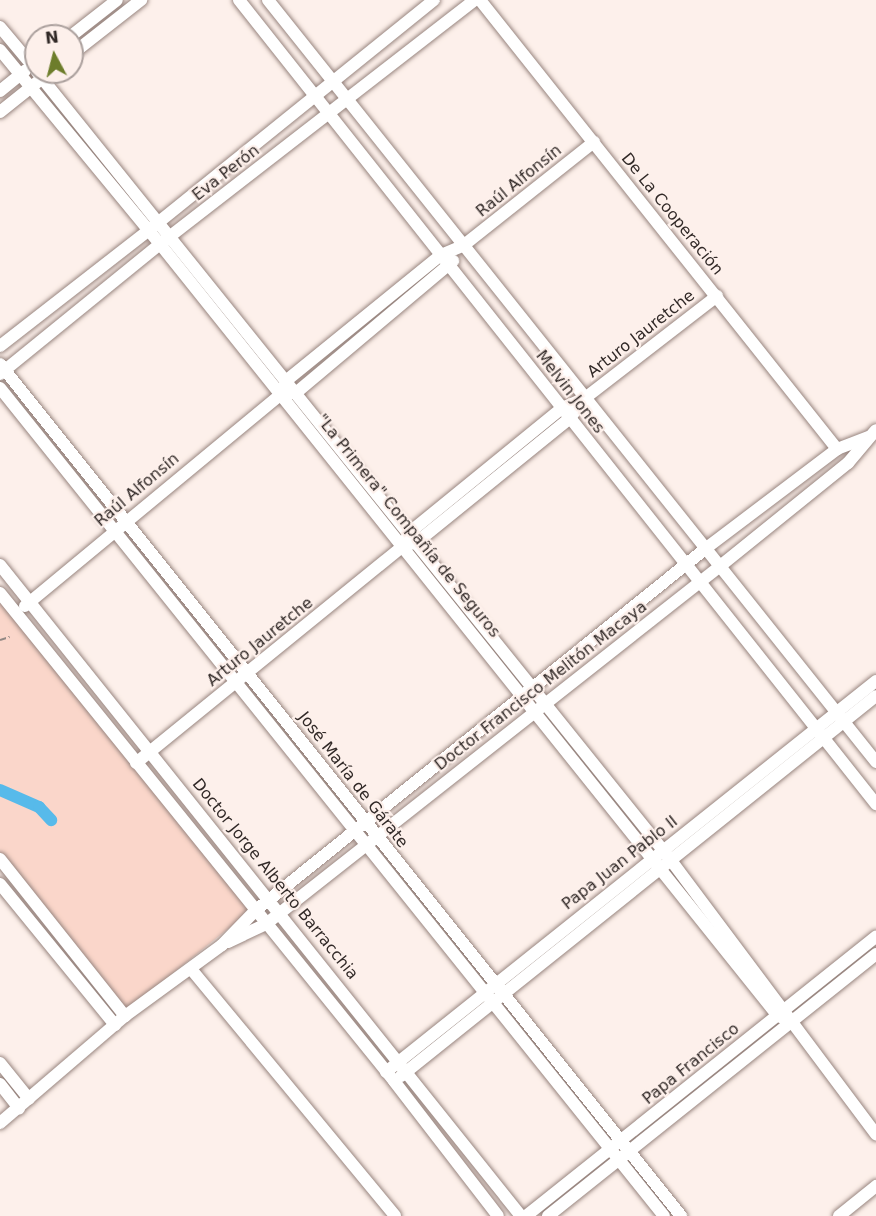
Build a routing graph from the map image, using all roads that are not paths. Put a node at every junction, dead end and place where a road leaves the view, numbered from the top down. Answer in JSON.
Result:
{"nodes":[{"id":1,"x":117,"y":0,"type":"edge"},
{"id":2,"x":141,"y":0,"type":"edge"},
{"id":3,"x":239,"y":0,"type":"edge"},
{"id":4,"x":268,"y":0,"type":"edge"},
{"id":5,"x":434,"y":0,"type":"edge"},
{"id":6,"x":474,"y":0,"type":"edge"},
{"id":7,"x":480,"y":0,"type":"edge"},
{"id":8,"x":84,"y":26,"type":"edge"},
{"id":9,"x":0,"y":27,"type":"edge"},
{"id":10,"x":84,"y":45,"type":"edge"},
{"id":11,"x":0,"y":50,"type":"edge"},
{"id":12,"x":24,"y":53,"type":"edge"},
{"id":13,"x":24,"y":74,"type":"edge"},
{"id":14,"x":20,"y":75,"type":"junction"},
{"id":15,"x":332,"y":81,"type":"junction"},
{"id":16,"x":32,"y":84,"type":"edge"},
{"id":17,"x":50,"y":84,"type":"edge"},
{"id":18,"x":31,"y":87,"type":"junction"},
{"id":19,"x":0,"y":91,"type":"edge"},
{"id":20,"x":315,"y":95,"type":"junction"},
{"id":21,"x":347,"y":99,"type":"junction"},
{"id":22,"x":0,"y":112,"type":"edge"},
{"id":23,"x":330,"y":113,"type":"junction"},
{"id":24,"x":594,"y":142,"type":"junction"},
{"id":25,"x":159,"y":220,"type":"junction"},
{"id":26,"x":149,"y":230,"type":"junction"},
{"id":27,"x":172,"y":235,"type":"junction"},
{"id":28,"x":160,"y":244,"type":"junction"},
{"id":29,"x":464,"y":245,"type":"junction"},
{"id":30,"x":441,"y":255,"type":"junction"},
{"id":31,"x":450,"y":266,"type":"junction"},
{"id":32,"x":717,"y":296,"type":"junction"},
{"id":33,"x":0,"y":346,"type":"edge"},
{"id":34,"x":2,"y":369,"type":"edge"},
{"id":35,"x":286,"y":380,"type":"junction"},
{"id":36,"x":0,"y":388,"type":"edge"},
{"id":37,"x":297,"y":392,"type":"junction"},
{"id":38,"x":281,"y":394,"type":"junction"},
{"id":39,"x":585,"y":398,"type":"junction"},
{"id":40,"x":566,"y":413,"type":"junction"},
{"id":41,"x":874,"y":438,"type":"edge"},
{"id":42,"x":837,"y":449,"type":"junction"},
{"id":43,"x":125,"y":521,"type":"junction"},
{"id":44,"x":114,"y":531,"type":"junction"},
{"id":45,"x":413,"y":537,"type":"junction"},
{"id":46,"x":403,"y":546,"type":"junction"},
{"id":47,"x":705,"y":549,"type":"junction"},
{"id":48,"x":0,"y":565,"type":"edge"},
{"id":49,"x":685,"y":565,"type":"junction"},
{"id":50,"x":719,"y":567,"type":"junction"},
{"id":51,"x":699,"y":583,"type":"junction"},
{"id":52,"x":0,"y":593,"type":"edge"},
{"id":53,"x":29,"y":602,"type":"junction"},
{"id":54,"x":16,"y":613,"type":"junction"},
{"id":55,"x":248,"y":673,"type":"junction"},
{"id":56,"x":876,"y":681,"type":"edge"},
{"id":57,"x":236,"y":684,"type":"junction"},
{"id":58,"x":528,"y":691,"type":"junction"},
{"id":59,"x":876,"y":696,"type":"edge"},
{"id":60,"x":541,"y":707,"type":"junction"},
{"id":61,"x":840,"y":717,"type":"junction"},
{"id":62,"x":820,"y":733,"type":"junction"},
{"id":63,"x":152,"y":750,"type":"junction"},
{"id":64,"x":876,"y":762,"type":"edge"},
{"id":65,"x":136,"y":763,"type":"junction"},
{"id":66,"x":876,"y":804,"type":"edge"},
{"id":67,"x":365,"y":821,"type":"junction"},
{"id":68,"x":354,"y":830,"type":"junction"},
{"id":69,"x":377,"y":836,"type":"junction"},
{"id":70,"x":366,"y":845,"type":"junction"},
{"id":71,"x":662,"y":859,"type":"junction"},
{"id":72,"x":2,"y":867,"type":"edge"},
{"id":73,"x":0,"y":884,"type":"edge"},
{"id":74,"x":270,"y":898,"type":"junction"},
{"id":75,"x":255,"y":911,"type":"junction"},
{"id":76,"x":281,"y":912,"type":"junction"},
{"id":77,"x":266,"y":924,"type":"junction"},
{"id":78,"x":876,"y":937,"type":"edge"},
{"id":79,"x":222,"y":945,"type":"junction"},
{"id":80,"x":876,"y":954,"type":"edge"},
{"id":81,"x":191,"y":969,"type":"junction"},
{"id":82,"x":499,"y":988,"type":"junction"},
{"id":83,"x":488,"y":997,"type":"junction"},
{"id":84,"x":781,"y":1012,"type":"junction"},
{"id":85,"x":125,"y":1016,"type":"junction"},
{"id":86,"x":790,"y":1022,"type":"junction"},
{"id":87,"x":115,"y":1025,"type":"junction"},
{"id":88,"x":0,"y":1063,"type":"edge"},
{"id":89,"x":404,"y":1066,"type":"junction"},
{"id":90,"x":390,"y":1077,"type":"junction"},
{"id":91,"x":0,"y":1084,"type":"edge"},
{"id":92,"x":29,"y":1099,"type":"junction"},
{"id":93,"x":19,"y":1108,"type":"junction"},
{"id":94,"x":0,"y":1123,"type":"edge"},
{"id":95,"x":876,"y":1134,"type":"edge"},
{"id":96,"x":625,"y":1146,"type":"junction"},
{"id":97,"x":614,"y":1154,"type":"junction"},
{"id":98,"x":876,"y":1186,"type":"edge"},
{"id":99,"x":396,"y":1216,"type":"edge"},
{"id":100,"x":498,"y":1216,"type":"edge"},
{"id":101,"x":521,"y":1216,"type":"edge"},
{"id":102,"x":526,"y":1216,"type":"edge"},
{"id":103,"x":548,"y":1216,"type":"edge"},
{"id":104,"x":664,"y":1216,"type":"edge"},
{"id":105,"x":681,"y":1216,"type":"edge"},
{"id":106,"x":839,"y":1216,"type":"edge"}],
"edges":[{"from":1,"to":8,"type":"street"},
{"from":2,"to":10,"type":"street"},
{"from":3,"to":20,"type":"street","name":"Melvin Jones"},
{"from":4,"to":15,"type":"street","name":"Melvin Jones"},
{"from":5,"to":15,"type":"street","name":"Eva Perón"},
{"from":6,"to":21,"type":"street","name":"Eva Perón"},
{"from":7,"to":24,"type":"street","name":"De La Cooperación"},
{"from":9,"to":12,"type":"street","name":"\"La Primera\" Compañía de Seguros"},
{"from":11,"to":14,"type":"street","name":"\"La Primera\" Compañía de Seguros"},
{"from":13,"to":14,"type":"street"},
{"from":14,"to":18,"type":"street","name":"\"La Primera\" Compañía de Seguros"},
{"from":14,"to":19,"type":"street"},
{"from":15,"to":20,"type":"street","name":"Eva Perón"},
{"from":15,"to":21,"type":"street","name":"Melvin Jones"},
{"from":16,"to":18,"type":"street"},
{"from":17,"to":25,"type":"street","name":"\"La Primera\" Compañía de Seguros"},
{"from":18,"to":22,"type":"street"},
{"from":18,"to":26,"type":"street","name":"\"La Primera\" Compañía de Seguros"},
{"from":20,"to":23,"type":"street","name":"Melvin Jones"},
{"from":20,"to":25,"type":"street","name":"Eva Perón"},
{"from":21,"to":23,"type":"street","name":"Eva Perón"},
{"from":21,"to":29,"type":"street","name":"Melvin Jones"},
{"from":23,"to":27,"type":"street","name":"Eva Perón"},
{"from":23,"to":30,"type":"street","name":"Melvin Jones"},
{"from":24,"to":29,"type":"street","name":"Raúl Alfonsín"},
{"from":24,"to":32,"type":"street","name":"De La Cooperación"},
{"from":25,"to":26,"type":"street","name":"Eva Perón"},
{"from":25,"to":27,"type":"street","name":"\"La Primera\" Compañía de Seguros"},
{"from":26,"to":28,"type":"street","name":"\"La Primera\" Compañía de Seguros"},
{"from":26,"to":33,"type":"street","name":"Eva Perón"},
{"from":27,"to":28,"type":"street","name":"Eva Perón"},
{"from":27,"to":35,"type":"street","name":"\"La Primera\" Compañía de Seguros"},
{"from":28,"to":34,"type":"street","name":"Eva Perón"},
{"from":28,"to":38,"type":"street","name":"\"La Primera\" Compañía de Seguros"},
{"from":29,"to":30,"type":"street","name":"Raúl Alfonsín"},
{"from":29,"to":31,"type":"street","name":"Raúl Alfonsín"},
{"from":29,"to":39,"type":"street","name":"Melvin Jones"},
{"from":30,"to":31,"type":"street","name":"Melvin Jones"},
{"from":30,"to":35,"type":"street","name":"Raúl Alfonsín"},
{"from":31,"to":37,"type":"street","name":"Raúl Alfonsín"},
{"from":31,"to":40,"type":"street","name":"Melvin Jones"},
{"from":32,"to":39,"type":"street","name":"Arturo Jauretche"},
{"from":32,"to":42,"type":"street","name":"De La Cooperación"},
{"from":34,"to":43,"type":"street","name":"José María de Gárate"},
{"from":35,"to":37,"type":"street","name":"\"La Primera\" Compañía de Seguros"},
{"from":35,"to":38,"type":"street"},
{"from":36,"to":44,"type":"street","name":"José María de Gárate"},
{"from":37,"to":38,"type":"street"},
{"from":37,"to":45,"type":"street","name":"\"La Primera\" Compañía de Seguros"},
{"from":38,"to":43,"type":"street","name":"Raúl Alfonsín"},
{"from":38,"to":46,"type":"street","name":"\"La Primera\" Compañía de Seguros"},
{"from":39,"to":40,"type":"street","name":"Arturo Jauretche"},
{"from":39,"to":47,"type":"street","name":"Melvin Jones"},
{"from":40,"to":45,"type":"street","name":"Arturo Jauretche"},
{"from":40,"to":49,"type":"street","name":"Melvin Jones"},
{"from":41,"to":42,"type":"street","name":"Doctor Francisco Melitón Macaya"},
{"from":41,"to":50,"type":"street","name":"Doctor Francisco Melitón Macaya"},
{"from":42,"to":47,"type":"street","name":"Doctor Francisco Melitón Macaya"},
{"from":43,"to":44,"type":"street","name":"Raúl Alfonsín"},
{"from":43,"to":55,"type":"street","name":"José María de Gárate"},
{"from":44,"to":53,"type":"street","name":"Raúl Alfonsín"},
{"from":44,"to":57,"type":"street","name":"José María de Gárate"},
{"from":45,"to":46,"type":"street","name":"Arturo Jauretche"},
{"from":45,"to":58,"type":"street","name":"\"La Primera\" Compañía de Seguros"},
{"from":46,"to":55,"type":"street","name":"Arturo Jauretche"},
{"from":46,"to":58,"type":"street","name":"\"La Primera\" Compañía de Seguros"},
{"from":47,"to":49,"type":"street","name":"Doctor Francisco Melitón Macaya"},
{"from":47,"to":50,"type":"street","name":"Melvin Jones"},
{"from":48,"to":53,"type":"street","name":"Doctor Jorge Alberto Barracchia"},
{"from":49,"to":51,"type":"street","name":"Melvin Jones"},
{"from":49,"to":58,"type":"street","name":"Doctor Francisco Melitón Macaya"},
{"from":50,"to":51,"type":"street","name":"Doctor Francisco Melitón Macaya"},
{"from":50,"to":61,"type":"street","name":"Melvin Jones"},
{"from":51,"to":60,"type":"street","name":"Doctor Francisco Melitón Macaya"},
{"from":51,"to":62,"type":"street","name":"Melvin Jones"},
{"from":52,"to":54,"type":"street"},
{"from":53,"to":54,"type":"street","name":"Raúl Alfonsín"},
{"from":53,"to":63,"type":"street","name":"Doctor Jorge Alberto Barracchia"},
{"from":54,"to":65,"type":"street"},
{"from":55,"to":57,"type":"street","name":"Arturo Jauretche"},
{"from":55,"to":67,"type":"street","name":"José María de Gárate"},
{"from":56,"to":61,"type":"street","name":"Papa Juan Pablo II"},
{"from":57,"to":63,"type":"street","name":"Arturo Jauretche"},
{"from":57,"to":68,"type":"street","name":"José María de Gárate"},
{"from":58,"to":60,"type":"street","name":"\"La Primera\" Compañía de Seguros"},
{"from":58,"to":67,"type":"street","name":"Doctor Francisco Melitón Macaya"},
{"from":59,"to":61,"type":"street","name":"Papa Juan Pablo II"},
{"from":60,"to":69,"type":"street","name":"Doctor Francisco Melitón Macaya"},
{"from":60,"to":71,"type":"street","name":"\"La Primera\" Compañía de Seguros"},
{"from":61,"to":62,"type":"street","name":"Papa Juan Pablo II"},
{"from":61,"to":64,"type":"street","name":"Melvin Jones"},
{"from":62,"to":66,"type":"street","name":"Melvin Jones"},
{"from":62,"to":71,"type":"street","name":"Papa Juan Pablo II"},
{"from":63,"to":65,"type":"street","name":"Arturo Jauretche"},
{"from":63,"to":74,"type":"street","name":"Doctor Jorge Alberto Barracchia"},
{"from":65,"to":75,"type":"street"},
{"from":67,"to":68,"type":"street","name":"Doctor Francisco Melitón Macaya"},
{"from":67,"to":69,"type":"street","name":"José María de Gárate"},
{"from":68,"to":70,"type":"street","name":"José María de Gárate"},
{"from":68,"to":74,"type":"street","name":"Doctor Francisco Melitón Macaya"},
{"from":69,"to":70,"type":"street","name":"Doctor Francisco Melitón Macaya"},
{"from":69,"to":82,"type":"street","name":"José María de Gárate"},
{"from":70,"to":76,"type":"street","name":"Doctor Francisco Melitón Macaya"},
{"from":70,"to":83,"type":"street","name":"José María de Gárate"},
{"from":71,"to":82,"type":"street","name":"Papa Juan Pablo II"},
{"from":71,"to":84,"type":"street","name":"\"La Primera\" Compañía de Seguros"},
{"from":72,"to":85,"type":"street"},
{"from":73,"to":87,"type":"street"},
{"from":74,"to":75,"type":"street","name":"Doctor Francisco Melitón Macaya"},
{"from":74,"to":76,"type":"street","name":"Doctor Jorge Alberto Barracchia"},
{"from":75,"to":77,"type":"street"},
{"from":75,"to":79,"type":"street","name":"Doctor Francisco Melitón Macaya"},
{"from":76,"to":77,"type":"street","name":"Doctor Francisco Melitón Macaya"},
{"from":76,"to":89,"type":"street","name":"Doctor Jorge Alberto Barracchia"},
{"from":77,"to":79,"type":"street","name":"Doctor Francisco Melitón Macaya"},
{"from":77,"to":90,"type":"street"},
{"from":78,"to":84,"type":"street","name":"Papa Francisco"},
{"from":79,"to":81,"type":"street","name":"Doctor Francisco Melitón Macaya"},
{"from":80,"to":86,"type":"street","name":"Papa Francisco"},
{"from":81,"to":85,"type":"street","name":"Doctor Francisco Melitón Macaya"},
{"from":81,"to":99,"type":"street"},
{"from":82,"to":83,"type":"street","name":"Papa Juan Pablo II"},
{"from":82,"to":96,"type":"street","name":"José María de Gárate"},
{"from":83,"to":89,"type":"street","name":"Papa Juan Pablo II"},
{"from":83,"to":97,"type":"street","name":"José María de Gárate"},
{"from":84,"to":86,"type":"street","name":"\"La Primera\" Compañía de Seguros"},
{"from":84,"to":96,"type":"street","name":"Papa Francisco"},
{"from":85,"to":87,"type":"street","name":"Doctor Francisco Melitón Macaya"},
{"from":86,"to":95,"type":"street","name":"\"La Primera\" Compañía de Seguros"},
{"from":86,"to":96,"type":"street","name":"Papa Francisco"},
{"from":87,"to":92,"type":"street","name":"Doctor Francisco Melitón Macaya"},
{"from":88,"to":92,"type":"street"},
{"from":89,"to":90,"type":"street","name":"Papa Juan Pablo II"},
{"from":89,"to":101,"type":"street","name":"Doctor Jorge Alberto Barracchia"},
{"from":90,"to":100,"type":"street"},
{"from":91,"to":93,"type":"street"},
{"from":92,"to":93,"type":"street","name":"Doctor Francisco Melitón Macaya"},
{"from":93,"to":94,"type":"street","name":"Doctor Francisco Melitón Macaya"},
{"from":96,"to":97,"type":"street","name":"Papa Francisco"},
{"from":96,"to":105,"type":"street","name":"José María de Gárate"},
{"from":97,"to":102,"type":"street","name":"Papa Francisco"},
{"from":97,"to":103,"type":"street","name":"Papa Francisco"},
{"from":97,"to":104,"type":"street","name":"José María de Gárate"},
{"from":98,"to":106,"type":"street"}]}
